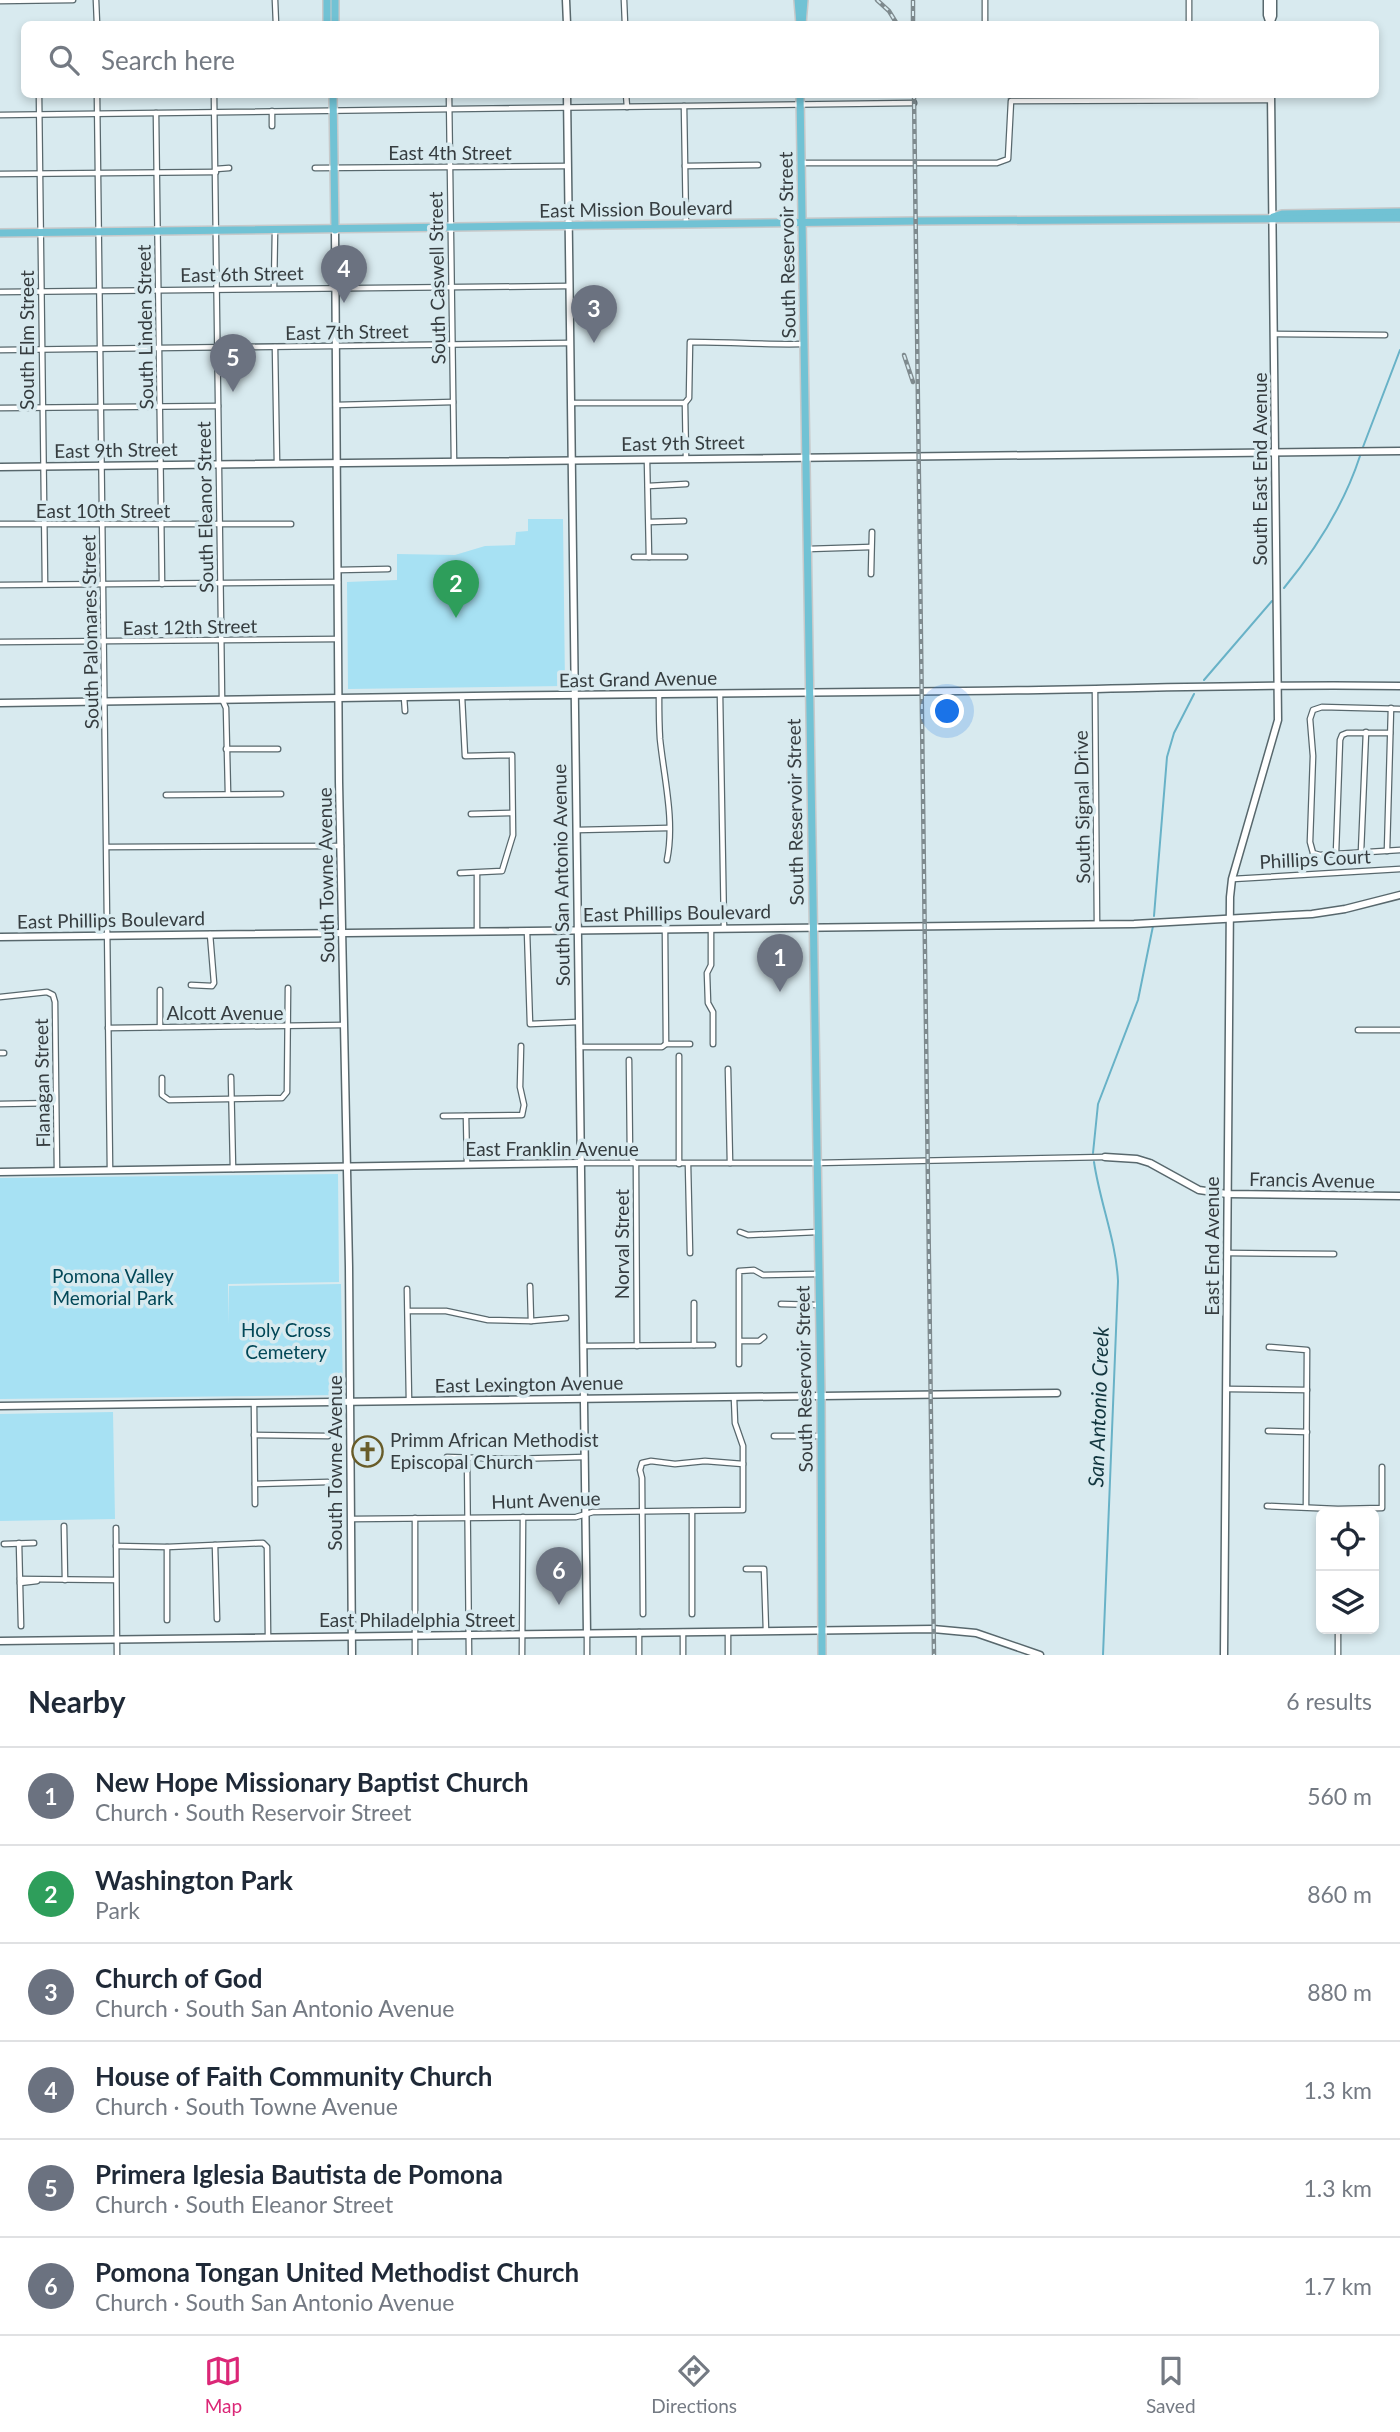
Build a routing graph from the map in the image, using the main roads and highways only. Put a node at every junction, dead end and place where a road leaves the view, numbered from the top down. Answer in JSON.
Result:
{"nodes":[{"id":1,"x":327,"y":0,"type":"edge"},
{"id":2,"x":335,"y":0,"type":"edge"},
{"id":3,"x":798,"y":0,"type":"edge"},
{"id":4,"x":804,"y":0,"type":"edge"},
{"id":5,"x":327,"y":21,"type":"edge"},
{"id":6,"x":335,"y":21,"type":"edge"},
{"id":7,"x":800,"y":21,"type":"edge"},
{"id":8,"x":801,"y":21,"type":"edge"},
{"id":9,"x":332,"y":98,"type":"edge"},
{"id":10,"x":800,"y":98,"type":"edge"},
{"id":11,"x":1400,"y":212,"type":"edge"},
{"id":12,"x":1272,"y":218,"type":"junction"},
{"id":13,"x":1400,"y":218,"type":"edge"},
{"id":14,"x":803,"y":222,"type":"junction"},
{"id":15,"x":335,"y":229,"type":"junction"},
{"id":16,"x":0,"y":233,"type":"edge"},
{"id":17,"x":822,"y":1655,"type":"edge"}],
"edges":[{"from":1,"to":5,"type":"main road"},
{"from":2,"to":6,"type":"main road"},
{"from":3,"to":7,"type":"main road"},
{"from":4,"to":8,"type":"main road"},
{"from":9,"to":15,"type":"main road","name":"South Towne Avenue"},
{"from":10,"to":14,"type":"main road","name":"South Reservoir Street"},
{"from":11,"to":12,"type":"main road","name":"East Mission Boulevard"},
{"from":12,"to":13,"type":"main road","name":"East Mission Boulevard"},
{"from":12,"to":14,"type":"main road","name":"East Mission Boulevard"},
{"from":14,"to":15,"type":"main road","name":"East Mission Boulevard"},
{"from":14,"to":17,"type":"main road","name":"South Reservoir Street"},
{"from":15,"to":16,"type":"main road","name":"East Mission Boulevard"}]}
